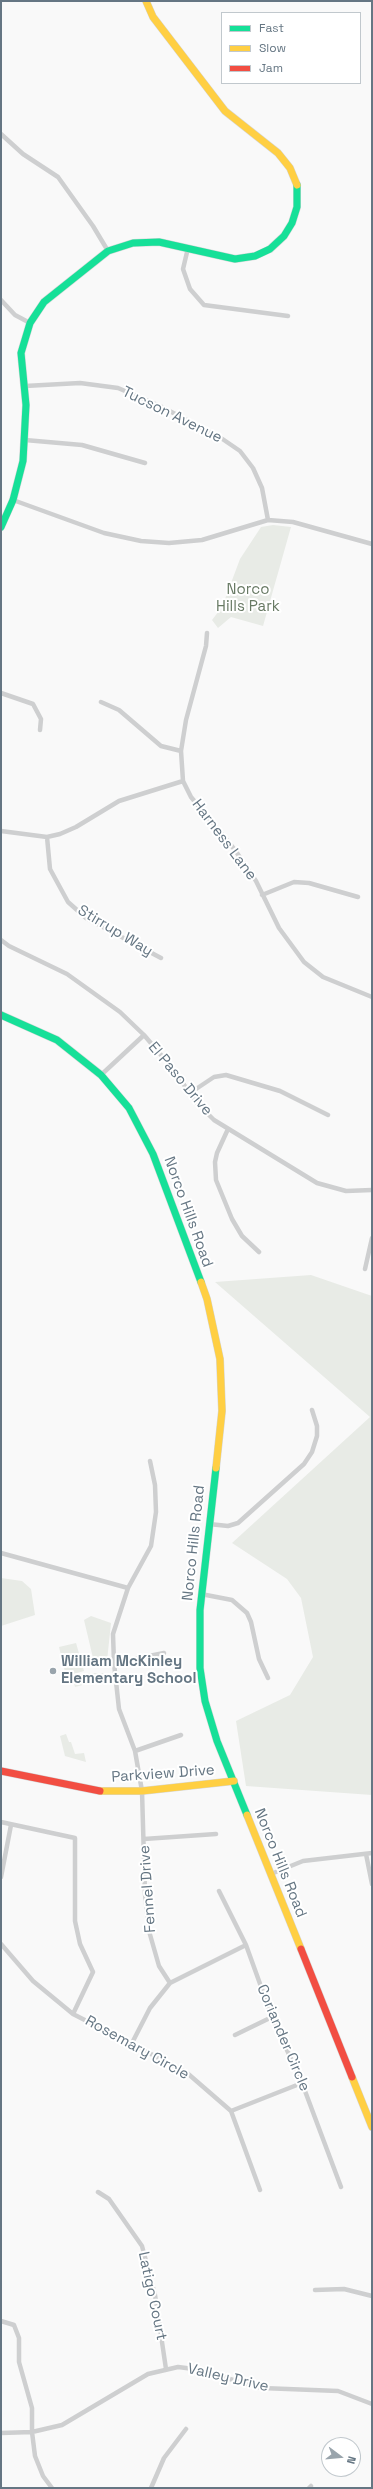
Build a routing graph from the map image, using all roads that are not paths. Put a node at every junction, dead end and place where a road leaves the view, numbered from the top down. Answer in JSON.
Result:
{"nodes":[{"id":1,"x":146,"y":1,"type":"edge"},
{"id":2,"x":1,"y":134,"type":"edge"},
{"id":3,"x":188,"y":248,"type":"junction"},
{"id":4,"x":108,"y":251,"type":"junction"},
{"id":5,"x":1,"y":300,"type":"edge"},
{"id":6,"x":288,"y":316,"type":"dead end"},
{"id":7,"x":30,"y":323,"type":"junction"},
{"id":8,"x":25,"y":386,"type":"junction"},
{"id":9,"x":25,"y":440,"type":"junction"},
{"id":10,"x":145,"y":463,"type":"dead end"},
{"id":11,"x":13,"y":500,"type":"junction"},
{"id":12,"x":268,"y":520,"type":"junction"},
{"id":13,"x":1,"y":527,"type":"edge"},
{"id":14,"x":372,"y":544,"type":"edge"},
{"id":15,"x":207,"y":633,"type":"dead end"},
{"id":16,"x":1,"y":693,"type":"edge"},
{"id":17,"x":100,"y":702,"type":"dead end"},
{"id":18,"x":40,"y":730,"type":"dead end"},
{"id":19,"x":181,"y":751,"type":"junction"},
{"id":20,"x":183,"y":781,"type":"junction"},
{"id":21,"x":1,"y":831,"type":"edge"},
{"id":22,"x":47,"y":837,"type":"junction"},
{"id":23,"x":262,"y":895,"type":"junction"},
{"id":24,"x":358,"y":897,"type":"dead end"},
{"id":25,"x":1,"y":940,"type":"edge"},
{"id":26,"x":160,"y":958,"type":"dead end"},
{"id":27,"x":372,"y":997,"type":"edge"},
{"id":28,"x":1,"y":1015,"type":"edge"},
{"id":29,"x":144,"y":1035,"type":"junction"},
{"id":30,"x":102,"y":1075,"type":"junction"},
{"id":31,"x":190,"y":1093,"type":"junction"},
{"id":32,"x":328,"y":1114,"type":"dead end"},
{"id":33,"x":228,"y":1129,"type":"junction"},
{"id":34,"x":372,"y":1190,"type":"edge"},
{"id":35,"x":372,"y":1238,"type":"edge"},
{"id":36,"x":259,"y":1252,"type":"dead end"},
{"id":37,"x":365,"y":1269,"type":"dead end"},
{"id":38,"x":312,"y":1410,"type":"dead end"},
{"id":39,"x":150,"y":1461,"type":"dead end"},
{"id":40,"x":209,"y":1524,"type":"junction"},
{"id":41,"x":1,"y":1553,"type":"edge"},
{"id":42,"x":128,"y":1588,"type":"junction"},
{"id":43,"x":201,"y":1594,"type":"junction"},
{"id":44,"x":164,"y":1653,"type":"dead end"},
{"id":45,"x":114,"y":1663,"type":"junction"},
{"id":46,"x":268,"y":1678,"type":"dead end"},
{"id":47,"x":181,"y":1735,"type":"dead end"},
{"id":48,"x":135,"y":1751,"type":"junction"},
{"id":49,"x":1,"y":1771,"type":"edge"},
{"id":50,"x":234,"y":1781,"type":"junction"},
{"id":51,"x":142,"y":1791,"type":"junction"},
{"id":52,"x":1,"y":1822,"type":"edge"},
{"id":53,"x":11,"y":1825,"type":"junction"},
{"id":54,"x":216,"y":1834,"type":"dead end"},
{"id":55,"x":144,"y":1840,"type":"junction"},
{"id":56,"x":372,"y":1853,"type":"edge"},
{"id":57,"x":366,"y":1854,"type":"junction"},
{"id":58,"x":271,"y":1874,"type":"junction"},
{"id":59,"x":1,"y":1876,"type":"edge"},
{"id":60,"x":372,"y":1884,"type":"edge"},
{"id":61,"x":219,"y":1891,"type":"dead end"},
{"id":62,"x":1,"y":1944,"type":"edge"},
{"id":63,"x":246,"y":1945,"type":"junction"},
{"id":64,"x":170,"y":1982,"type":"junction"},
{"id":65,"x":73,"y":2014,"type":"junction"},
{"id":66,"x":272,"y":2017,"type":"junction"},
{"id":67,"x":235,"y":2035,"type":"dead end"},
{"id":68,"x":132,"y":2043,"type":"junction"},
{"id":69,"x":302,"y":2083,"type":"junction"},
{"id":70,"x":231,"y":2111,"type":"junction"},
{"id":71,"x":372,"y":2127,"type":"edge"},
{"id":72,"x":341,"y":2187,"type":"dead end"},
{"id":73,"x":260,"y":2190,"type":"dead end"},
{"id":74,"x":98,"y":2192,"type":"dead end"},
{"id":75,"x":315,"y":2290,"type":"dead end"},
{"id":76,"x":372,"y":2296,"type":"edge"},
{"id":77,"x":1,"y":2321,"type":"edge"},
{"id":78,"x":166,"y":2369,"type":"junction"},
{"id":79,"x":372,"y":2404,"type":"edge"},
{"id":80,"x":186,"y":2430,"type":"dead end"},
{"id":81,"x":32,"y":2432,"type":"junction"},
{"id":82,"x":1,"y":2433,"type":"edge"},
{"id":83,"x":52,"y":2488,"type":"edge"},
{"id":84,"x":151,"y":2488,"type":"edge"}],
"edges":[{"from":1,"to":3,"type":"street"},
{"from":2,"to":4,"type":"street"},
{"from":3,"to":4,"type":"street"},
{"from":3,"to":6,"type":"street"},
{"from":4,"to":7,"type":"street"},
{"from":5,"to":7,"type":"street"},
{"from":7,"to":8,"type":"street"},
{"from":8,"to":9,"type":"street"},
{"from":8,"to":12,"type":"street","name":"Tucson Avenue"},
{"from":9,"to":10,"type":"street"},
{"from":9,"to":11,"type":"street"},
{"from":11,"to":12,"type":"street"},
{"from":11,"to":13,"type":"street"},
{"from":12,"to":14,"type":"street"},
{"from":15,"to":19,"type":"street","name":"Harness Lane"},
{"from":16,"to":18,"type":"street"},
{"from":17,"to":19,"type":"street"},
{"from":19,"to":20,"type":"street","name":"Harness Lane"},
{"from":20,"to":22,"type":"street"},
{"from":20,"to":23,"type":"street","name":"Harness Lane"},
{"from":21,"to":22,"type":"street"},
{"from":22,"to":26,"type":"street","name":"Stirrup Way"},
{"from":23,"to":24,"type":"street"},
{"from":23,"to":27,"type":"street","name":"Harness Lane"},
{"from":25,"to":29,"type":"street","name":"El Paso Drive"},
{"from":28,"to":30,"type":"street","name":"Norco Hills Road"},
{"from":29,"to":30,"type":"street"},
{"from":29,"to":31,"type":"street","name":"El Paso Drive"},
{"from":30,"to":40,"type":"street","name":"Norco Hills Road"},
{"from":31,"to":32,"type":"street"},
{"from":31,"to":33,"type":"street","name":"El Paso Drive"},
{"from":33,"to":34,"type":"street","name":"El Paso Drive"},
{"from":33,"to":36,"type":"street"},
{"from":35,"to":37,"type":"street"},
{"from":38,"to":40,"type":"street"},
{"from":39,"to":42,"type":"street","name":"Fennel Drive"},
{"from":40,"to":43,"type":"street","name":"Norco Hills Road"},
{"from":41,"to":42,"type":"street"},
{"from":42,"to":45,"type":"street","name":"Fennel Drive"},
{"from":43,"to":46,"type":"street"},
{"from":43,"to":50,"type":"street","name":"Norco Hills Road"},
{"from":44,"to":45,"type":"street"},
{"from":45,"to":48,"type":"street","name":"Fennel Drive"},
{"from":47,"to":48,"type":"street"},
{"from":48,"to":51,"type":"street","name":"Fennel Drive"},
{"from":49,"to":51,"type":"street","name":"Parkview Drive"},
{"from":50,"to":51,"type":"street","name":"Parkview Drive"},
{"from":50,"to":58,"type":"street","name":"Norco Hills Road"},
{"from":51,"to":55,"type":"street","name":"Fennel Drive"},
{"from":52,"to":53,"type":"street"},
{"from":53,"to":59,"type":"street"},
{"from":53,"to":65,"type":"street"},
{"from":54,"to":55,"type":"street"},
{"from":55,"to":64,"type":"street","name":"Fennel Drive"},
{"from":56,"to":57,"type":"street"},
{"from":57,"to":58,"type":"street"},
{"from":57,"to":60,"type":"street"},
{"from":58,"to":71,"type":"street","name":"Norco Hills Road"},
{"from":61,"to":63,"type":"street","name":"Coriander Circle"},
{"from":62,"to":65,"type":"street","name":"Rosemary Circle"},
{"from":63,"to":64,"type":"street"},
{"from":63,"to":66,"type":"street","name":"Coriander Circle"},
{"from":64,"to":68,"type":"street"},
{"from":65,"to":68,"type":"street","name":"Rosemary Circle"},
{"from":66,"to":67,"type":"street"},
{"from":66,"to":69,"type":"street","name":"Coriander Circle"},
{"from":68,"to":70,"type":"street","name":"Rosemary Circle"},
{"from":69,"to":70,"type":"street"},
{"from":69,"to":72,"type":"street","name":"Coriander Circle"},
{"from":70,"to":73,"type":"street","name":"Rosemary Circle"},
{"from":74,"to":78,"type":"street","name":"Latigo Court"},
{"from":75,"to":76,"type":"street"},
{"from":77,"to":81,"type":"street"},
{"from":78,"to":79,"type":"street","name":"Valley Drive"},
{"from":78,"to":81,"type":"street","name":"Valley Drive"},
{"from":80,"to":84,"type":"street"},
{"from":81,"to":82,"type":"street","name":"Valley Drive"},
{"from":81,"to":83,"type":"street"}]}
